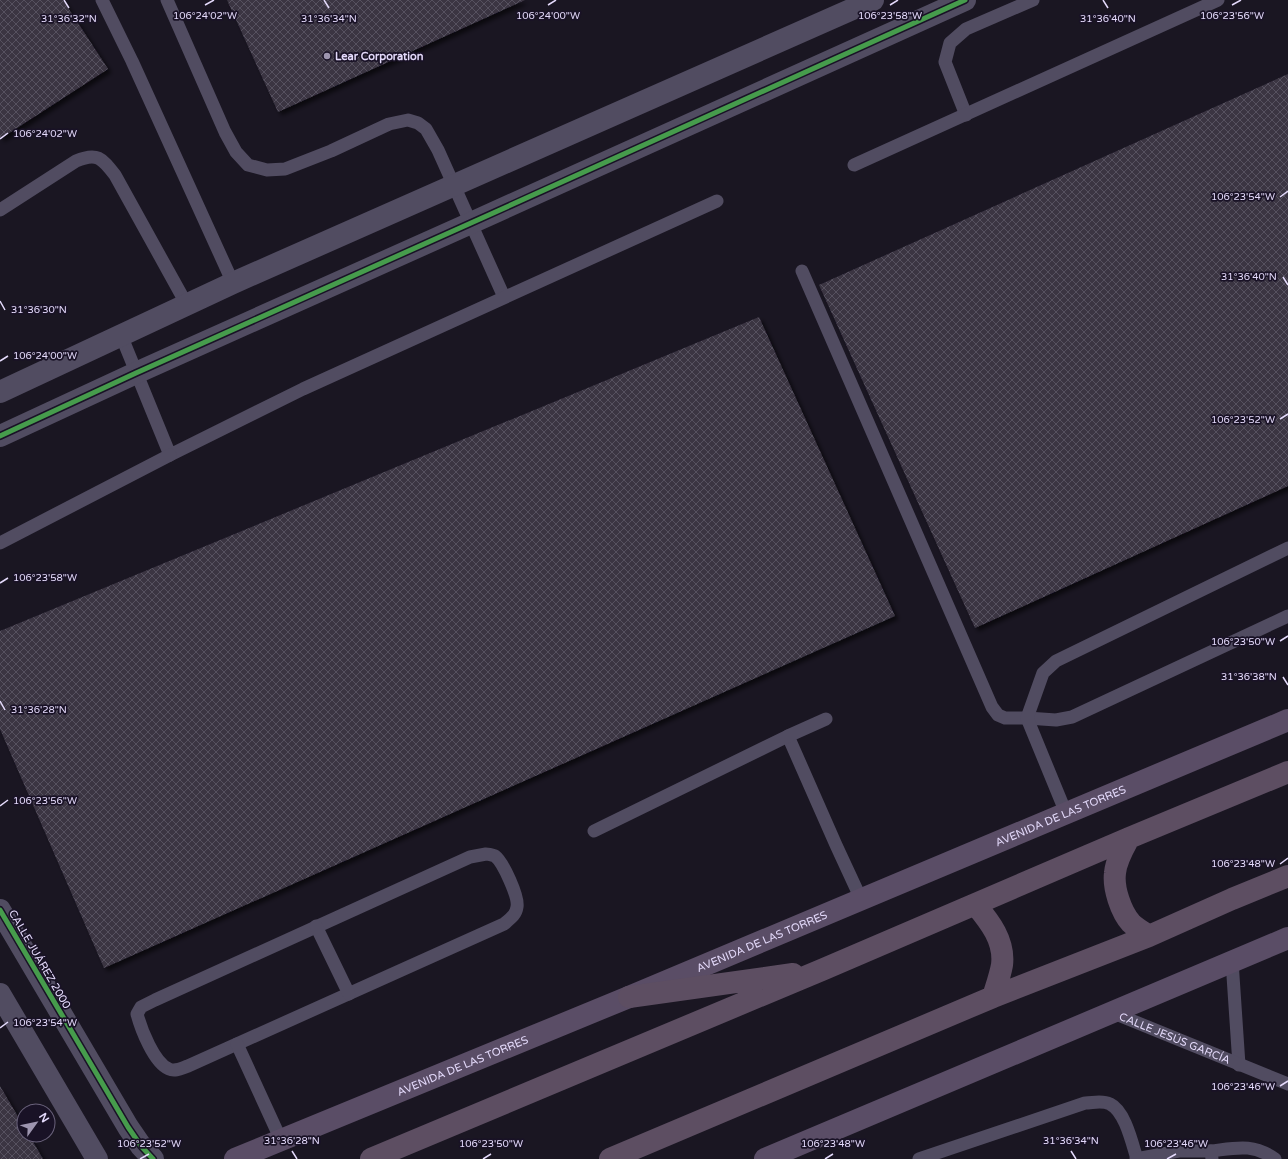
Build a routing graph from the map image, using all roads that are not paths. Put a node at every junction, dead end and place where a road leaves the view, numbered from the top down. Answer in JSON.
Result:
{"nodes":[{"id":1,"x":102,"y":0,"type":"edge"},
{"id":2,"x":167,"y":0,"type":"edge"},
{"id":3,"x":873,"y":0,"type":"edge"},
{"id":4,"x":965,"y":0,"type":"edge"},
{"id":5,"x":1033,"y":0,"type":"edge"},
{"id":6,"x":1218,"y":0,"type":"edge"},
{"id":7,"x":966,"y":115,"type":"junction"},
{"id":8,"x":854,"y":165,"type":"dead end"},
{"id":9,"x":454,"y":185,"type":"junction"},
{"id":10,"x":717,"y":201,"type":"dead end"},
{"id":11,"x":0,"y":210,"type":"edge"},
{"id":12,"x":471,"y":223,"type":"junction"},
{"id":13,"x":802,"y":271,"type":"dead end"},
{"id":14,"x":233,"y":283,"type":"junction"},
{"id":15,"x":504,"y":297,"type":"junction"},
{"id":16,"x":187,"y":305,"type":"junction"},
{"id":17,"x":121,"y":335,"type":"junction"},
{"id":18,"x":136,"y":373,"type":"junction"},
{"id":19,"x":0,"y":392,"type":"edge"},
{"id":20,"x":0,"y":436,"type":"edge"},
{"id":21,"x":170,"y":454,"type":"junction"},
{"id":22,"x":0,"y":543,"type":"edge"},
{"id":23,"x":1288,"y":548,"type":"edge"},
{"id":24,"x":1288,"y":616,"type":"edge"},
{"id":25,"x":1027,"y":718,"type":"junction"},
{"id":26,"x":826,"y":719,"type":"dead end"},
{"id":27,"x":1288,"y":720,"type":"edge"},
{"id":28,"x":788,"y":736,"type":"junction"},
{"id":29,"x":1288,"y":772,"type":"edge"},
{"id":30,"x":1066,"y":813,"type":"junction"},
{"id":31,"x":594,"y":831,"type":"dead end"},
{"id":32,"x":1129,"y":838,"type":"junction"},
{"id":33,"x":1288,"y":876,"type":"edge"},
{"id":34,"x":1288,"y":891,"type":"edge"},
{"id":35,"x":861,"y":899,"type":"junction"},
{"id":36,"x":1232,"y":899,"type":"junction"},
{"id":37,"x":975,"y":904,"type":"junction"},
{"id":38,"x":0,"y":910,"type":"edge"},
{"id":39,"x":316,"y":926,"type":"junction"},
{"id":40,"x":1149,"y":936,"type":"junction"},
{"id":41,"x":1288,"y":938,"type":"edge"},
{"id":42,"x":1232,"y":961,"type":"junction"},
{"id":43,"x":824,"y":969,"type":"junction"},
{"id":44,"x":0,"y":994,"type":"edge"},
{"id":45,"x":348,"y":994,"type":"junction"},
{"id":46,"x":629,"y":997,"type":"junction"},
{"id":47,"x":993,"y":998,"type":"junction"},
{"id":48,"x":1111,"y":1012,"type":"junction"},
{"id":49,"x":237,"y":1044,"type":"junction"},
{"id":50,"x":1239,"y":1065,"type":"junction"},
{"id":51,"x":1288,"y":1084,"type":"edge"},
{"id":52,"x":281,"y":1140,"type":"junction"},
{"id":53,"x":1211,"y":1155,"type":"edge"},
{"id":54,"x":97,"y":1159,"type":"edge"},
{"id":55,"x":153,"y":1159,"type":"edge"},
{"id":56,"x":235,"y":1159,"type":"edge"},
{"id":57,"x":371,"y":1159,"type":"edge"},
{"id":58,"x":610,"y":1159,"type":"edge"},
{"id":59,"x":765,"y":1159,"type":"edge"},
{"id":60,"x":918,"y":1159,"type":"edge"},
{"id":61,"x":1136,"y":1159,"type":"edge"},
{"id":62,"x":1275,"y":1159,"type":"edge"}],
"edges":[{"from":1,"to":14,"type":"lane"},
{"from":2,"to":9,"type":"lane"},
{"from":3,"to":9,"type":"street"},
{"from":4,"to":12,"type":"street"},
{"from":5,"to":7,"type":"lane"},
{"from":6,"to":7,"type":"lane"},
{"from":7,"to":8,"type":"lane"},
{"from":9,"to":12,"type":"lane"},
{"from":9,"to":14,"type":"street"},
{"from":10,"to":15,"type":"lane"},
{"from":11,"to":16,"type":"lane"},
{"from":12,"to":15,"type":"lane"},
{"from":12,"to":18,"type":"street"},
{"from":13,"to":25,"type":"lane"},
{"from":14,"to":16,"type":"street"},
{"from":15,"to":21,"type":"lane"},
{"from":16,"to":17,"type":"street"},
{"from":17,"to":18,"type":"lane"},
{"from":17,"to":19,"type":"street"},
{"from":18,"to":20,"type":"street"},
{"from":18,"to":21,"type":"lane"},
{"from":21,"to":22,"type":"lane"},
{"from":23,"to":25,"type":"lane"},
{"from":24,"to":25,"type":"lane"},
{"from":25,"to":30,"type":"lane"},
{"from":26,"to":28,"type":"lane"},
{"from":27,"to":30,"type":"main road","name":"AVENIDA DE LAS TORRES"},
{"from":28,"to":31,"type":"lane"},
{"from":28,"to":35,"type":"lane"},
{"from":29,"to":32,"type":"highway"},
{"from":30,"to":35,"type":"main road","name":"AVENIDA DE LAS TORRES"},
{"from":32,"to":37,"type":"highway"},
{"from":32,"to":40,"type":"highway"},
{"from":33,"to":36,"type":"highway"},
{"from":34,"to":36,"type":"highway"},
{"from":35,"to":46,"type":"main road","name":"AVENIDA DE LAS TORRES"},
{"from":36,"to":40,"type":"highway"},
{"from":37,"to":43,"type":"highway"},
{"from":37,"to":47,"type":"highway"},
{"from":38,"to":55,"type":"street","name":"CALLE JUÁREZ 2000"},
{"from":39,"to":45,"type":"lane"},
{"from":39,"to":45,"type":"lane"},
{"from":39,"to":49,"type":"lane"},
{"from":40,"to":47,"type":"highway"},
{"from":41,"to":42,"type":"main road"},
{"from":42,"to":48,"type":"main road"},
{"from":42,"to":50,"type":"lane","name":"CALLE JESÚS GARCÍA"},
{"from":43,"to":46,"type":"highway"},
{"from":43,"to":57,"type":"highway"},
{"from":44,"to":54,"type":"street"},
{"from":45,"to":49,"type":"lane"},
{"from":46,"to":52,"type":"main road","name":"AVENIDA DE LAS TORRES"},
{"from":47,"to":58,"type":"highway"},
{"from":48,"to":50,"type":"lane","name":"CALLE JESÚS GARCÍA"},
{"from":48,"to":59,"type":"main road"},
{"from":49,"to":52,"type":"lane"},
{"from":50,"to":51,"type":"lane","name":"CALLE JESÚS GARCÍA"},
{"from":52,"to":56,"type":"main road","name":"AVENIDA DE LAS TORRES"},
{"from":53,"to":61,"type":"lane"},
{"from":53,"to":62,"type":"lane"},
{"from":60,"to":61,"type":"lane"}]}
